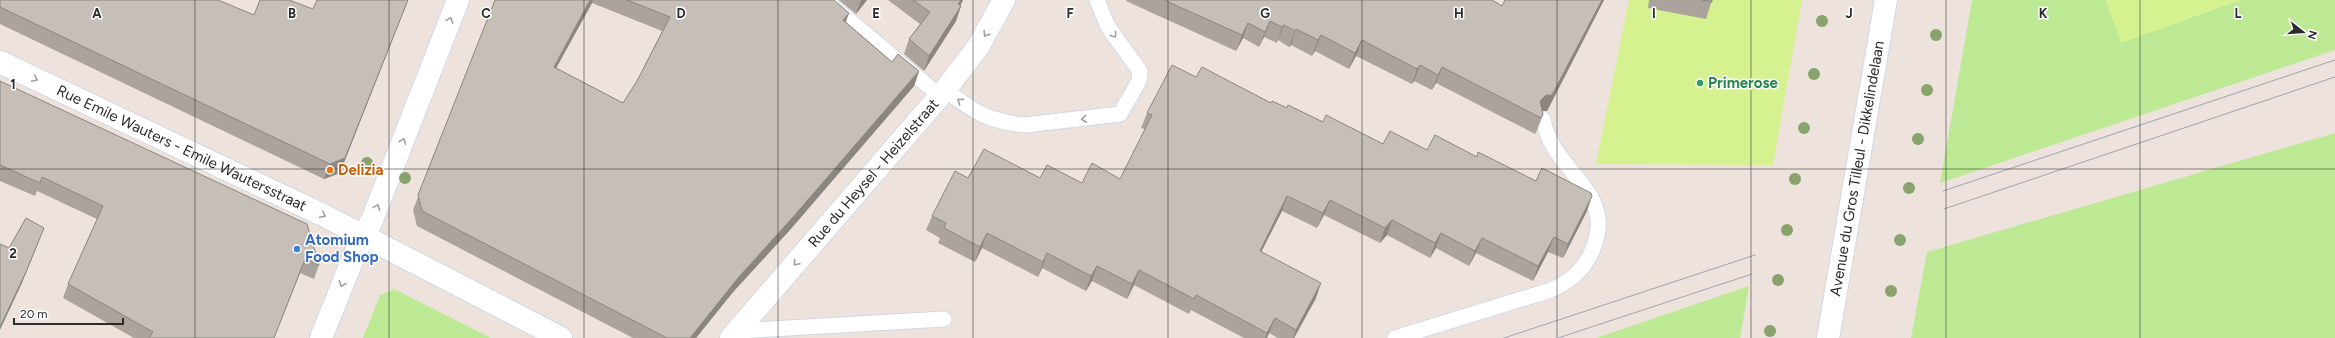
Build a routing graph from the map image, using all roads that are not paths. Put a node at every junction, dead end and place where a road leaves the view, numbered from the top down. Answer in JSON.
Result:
{"nodes":[{"id":1,"x":458,"y":0,"type":"edge"},
{"id":2,"x":825,"y":0,"type":"edge"},
{"id":3,"x":1004,"y":0,"type":"edge"},
{"id":4,"x":1097,"y":0,"type":"edge"},
{"id":5,"x":1886,"y":0,"type":"edge"},
{"id":6,"x":0,"y":62,"type":"edge"},
{"id":7,"x":942,"y":93,"type":"junction"},
{"id":8,"x":1542,"y":119,"type":"edge"},
{"id":9,"x":363,"y":237,"type":"junction"},
{"id":10,"x":944,"y":319,"type":"dead end"},
{"id":11,"x":734,"y":334,"type":"edge"},
{"id":12,"x":321,"y":338,"type":"edge"},
{"id":13,"x":561,"y":338,"type":"edge"},
{"id":14,"x":758,"y":338,"type":"edge"},
{"id":15,"x":1395,"y":338,"type":"edge"},
{"id":16,"x":1828,"y":338,"type":"edge"}],
"edges":[{"from":9,"to":1,"type":"street","one_way":true},
{"from":2,"to":7,"type":"lane"},
{"from":3,"to":7,"type":"street","name":"Rue du Heysel - Heizelstraat","one_way":true},
{"from":4,"to":7,"type":"lane","one_way":true},
{"from":5,"to":16,"type":"street","name":"Avenue du Gros Tilleul - Dikkelindelaan"},
{"from":6,"to":9,"type":"street","name":"Rue Emile Wauters - Emile Wautersstraat","one_way":true},
{"from":7,"to":11,"type":"street","name":"Rue du Heysel - Heizelstraat","one_way":true},
{"from":8,"to":15,"type":"lane"},
{"from":9,"to":12,"type":"street","one_way":true},
{"from":9,"to":13,"type":"street","name":"Rue Emile Wauters - Emile Wautersstraat"},
{"from":10,"to":11,"type":"lane"},
{"from":11,"to":14,"type":"lane"}]}
